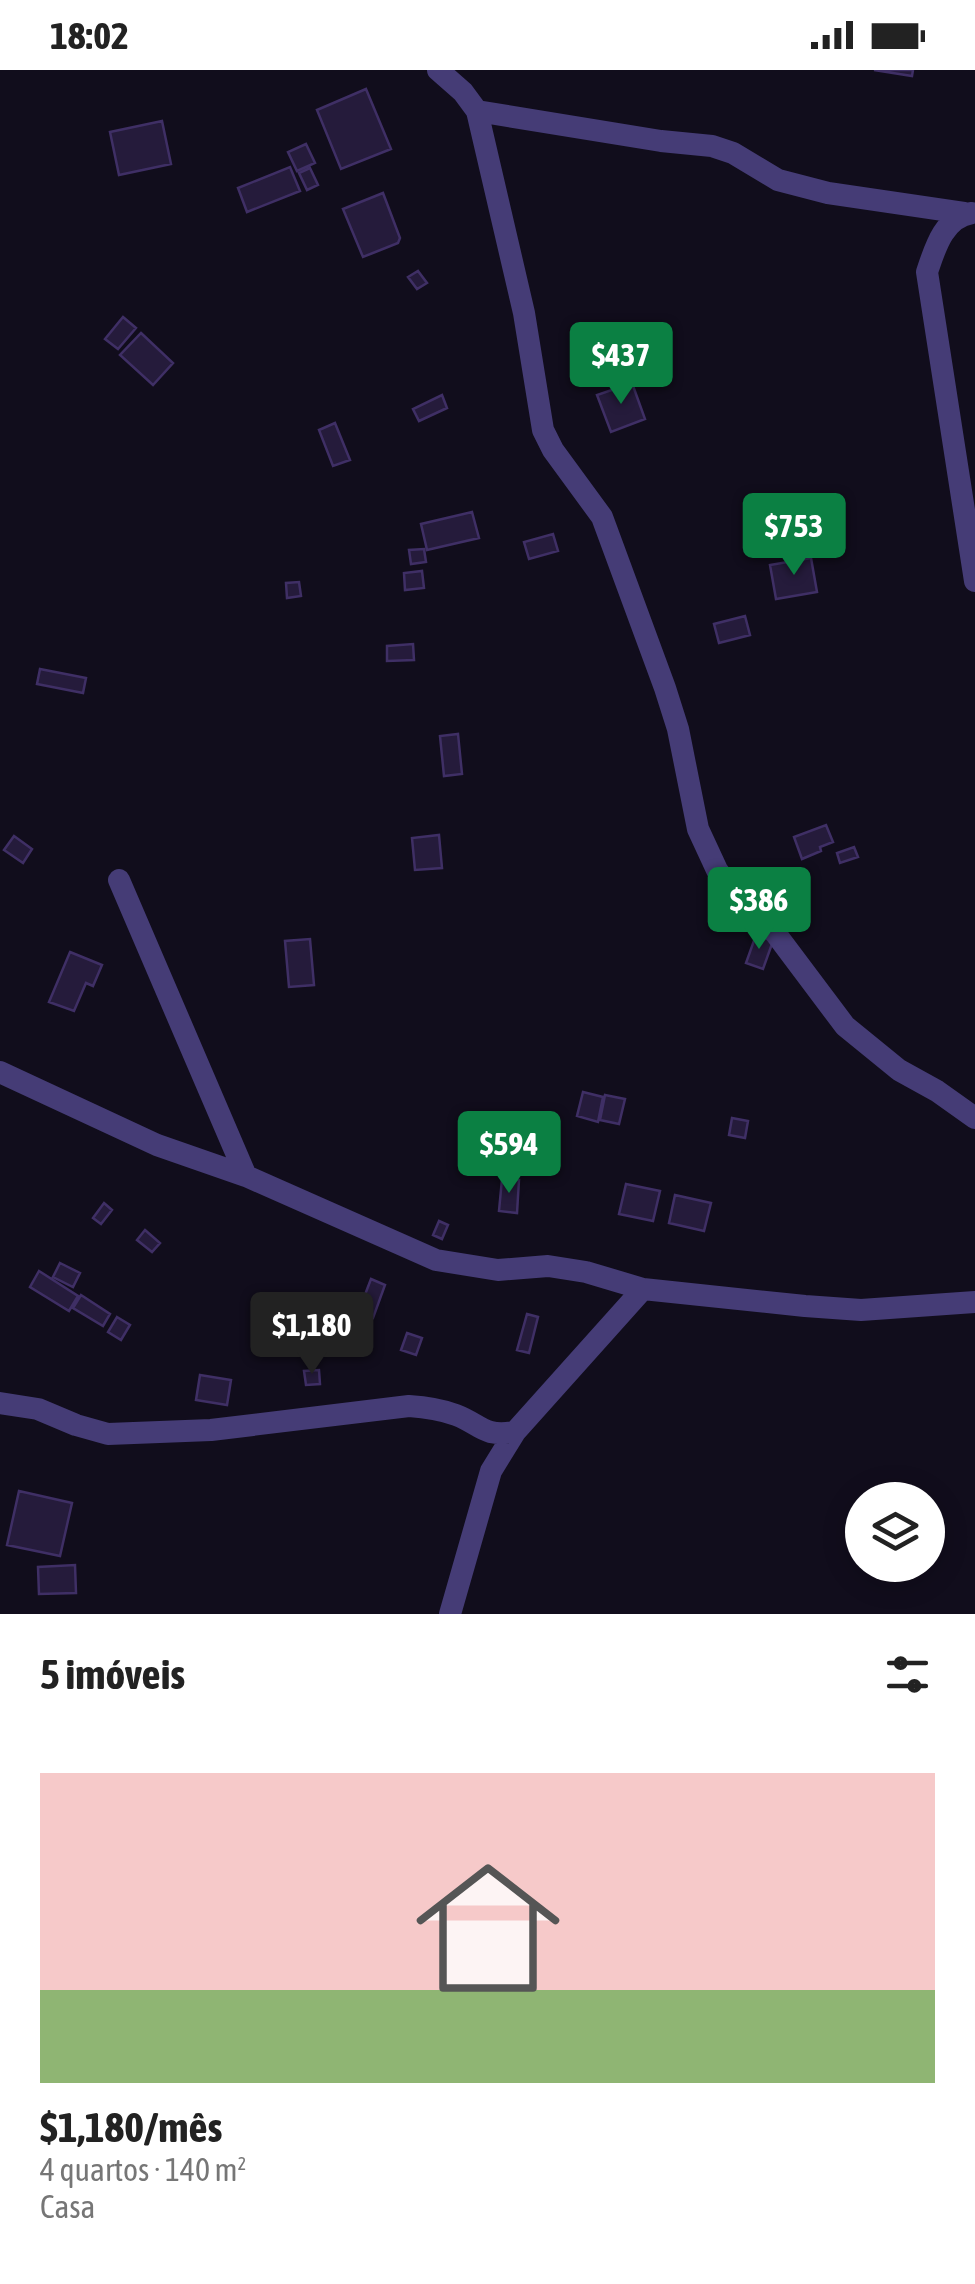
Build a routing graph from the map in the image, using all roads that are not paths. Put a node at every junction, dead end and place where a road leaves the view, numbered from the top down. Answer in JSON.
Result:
{"nodes":[{"id":1,"x":438,"y":70,"type":"edge"},
{"id":2,"x":477,"y":111,"type":"junction"},
{"id":3,"x":970,"y":213,"type":"edge"},
{"id":4,"x":975,"y":581,"type":"edge"},
{"id":5,"x":119,"y":880,"type":"dead end"},
{"id":6,"x":0,"y":1072,"type":"edge"},
{"id":7,"x":975,"y":1118,"type":"edge"},
{"id":8,"x":246,"y":1176,"type":"junction"},
{"id":9,"x":643,"y":1289,"type":"junction"},
{"id":10,"x":975,"y":1302,"type":"edge"},
{"id":11,"x":0,"y":1402,"type":"edge"},
{"id":12,"x":515,"y":1432,"type":"junction"},
{"id":13,"x":450,"y":1614,"type":"edge"}],
"edges":[{"from":1,"to":2,"type":"street"},
{"from":2,"to":3,"type":"street"},
{"from":2,"to":7,"type":"street"},
{"from":3,"to":4,"type":"street"},
{"from":5,"to":8,"type":"street"},
{"from":6,"to":8,"type":"street"},
{"from":8,"to":9,"type":"street"},
{"from":9,"to":10,"type":"street"},
{"from":9,"to":12,"type":"street"},
{"from":11,"to":12,"type":"street"},
{"from":12,"to":13,"type":"street"}]}
